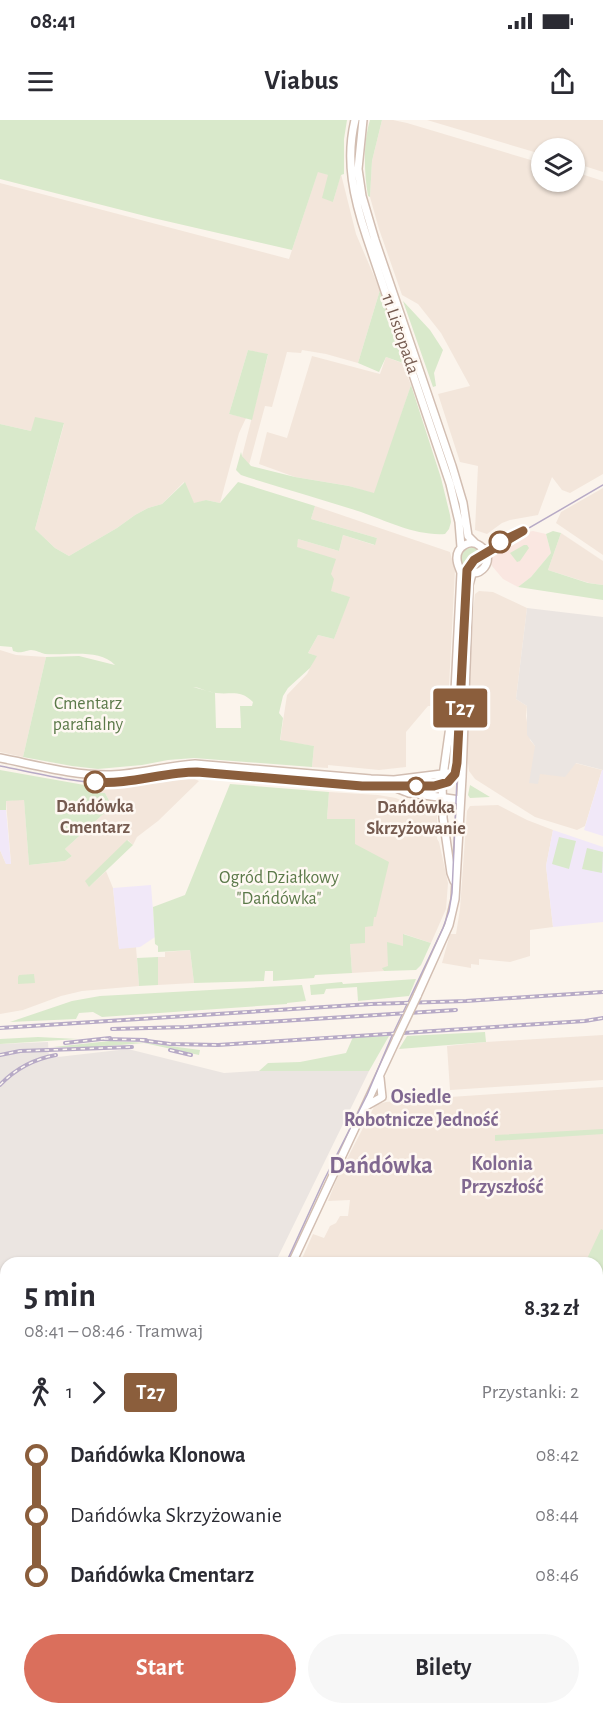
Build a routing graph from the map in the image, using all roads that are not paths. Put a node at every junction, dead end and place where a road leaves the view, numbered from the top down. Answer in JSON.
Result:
{"nodes":[{"id":1,"x":355,"y":120,"type":"edge"},
{"id":2,"x":363,"y":120,"type":"edge"},
{"id":3,"x":475,"y":543,"type":"junction"},
{"id":4,"x":461,"y":548,"type":"junction"},
{"id":5,"x":460,"y":568,"type":"junction"},
{"id":6,"x":472,"y":574,"type":"junction"},
{"id":7,"x":0,"y":758,"type":"edge"},
{"id":8,"x":443,"y":774,"type":"junction"},
{"id":9,"x":462,"y":777,"type":"junction"},
{"id":10,"x":370,"y":779,"type":"junction"},
{"id":11,"x":442,"y":798,"type":"junction"},
{"id":12,"x":460,"y":800,"type":"junction"},
{"id":13,"x":456,"y":886,"type":"junction"},
{"id":14,"x":378,"y":1089,"type":"junction"},
{"id":15,"x":373,"y":1098,"type":"junction"},
{"id":16,"x":295,"y":1257,"type":"edge"}],
"edges":[{"from":1,"to":4,"type":"main road","name":"11 Listopada"},
{"from":2,"to":3,"type":"main road","name":"11 Listopada"},
{"from":3,"to":4,"type":"main road"},
{"from":3,"to":6,"type":"main road"},
{"from":4,"to":5,"type":"main road"},
{"from":5,"to":6,"type":"main road"},
{"from":5,"to":8,"type":"main road"},
{"from":6,"to":9,"type":"main road"},
{"from":7,"to":10,"type":"main road"},
{"from":8,"to":9,"type":"main road"},
{"from":8,"to":10,"type":"main road"},
{"from":8,"to":11,"type":"main road"},
{"from":9,"to":12,"type":"main road"},
{"from":10,"to":11,"type":"main road"},
{"from":11,"to":12,"type":"main road"},
{"from":11,"to":13,"type":"main road"},
{"from":12,"to":13,"type":"main road"},
{"from":13,"to":14,"type":"main road","bridge":true},
{"from":14,"to":15,"type":"main road"},
{"from":14,"to":15,"type":"main road"},
{"from":15,"to":16,"type":"main road"}]}
